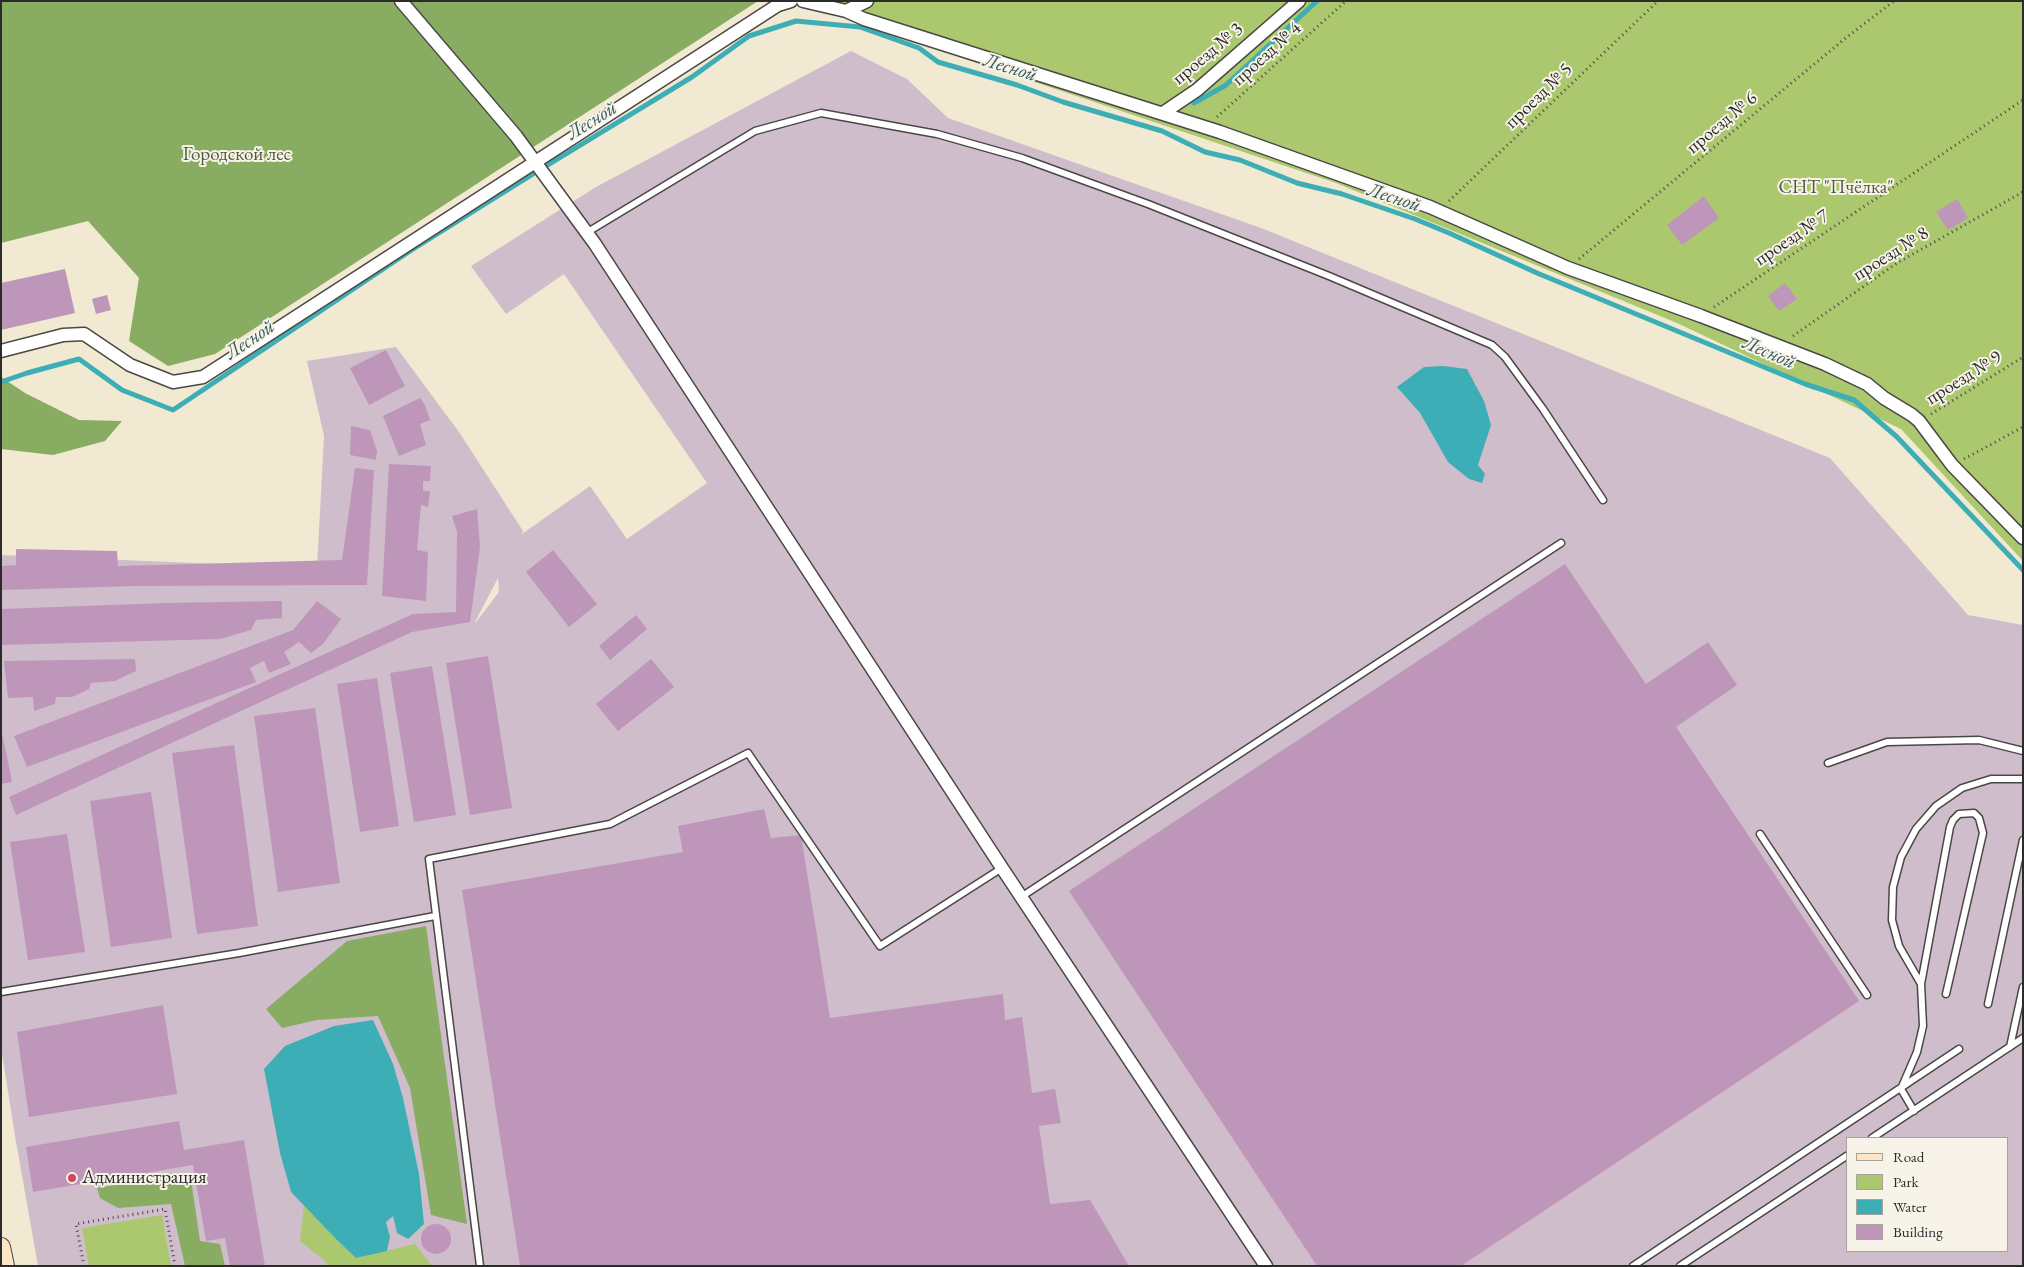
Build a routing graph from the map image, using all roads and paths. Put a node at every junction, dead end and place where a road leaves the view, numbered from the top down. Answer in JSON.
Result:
{"nodes":[{"id":1,"x":401,"y":1,"type":"edge"},
{"id":2,"x":791,"y":1,"type":"edge"},
{"id":3,"x":803,"y":1,"type":"edge"},
{"id":4,"x":867,"y":1,"type":"edge"},
{"id":5,"x":1299,"y":1,"type":"edge"},
{"id":6,"x":1346,"y":1,"type":"edge"},
{"id":7,"x":1658,"y":1,"type":"edge"},
{"id":8,"x":1894,"y":1,"type":"edge"},
{"id":9,"x":846,"y":11,"type":"junction"},
{"id":10,"x":2023,"y":100,"type":"edge"},
{"id":11,"x":1163,"y":113,"type":"junction"},
{"id":12,"x":1205,"y":127,"type":"junction"},
{"id":13,"x":534,"y":162,"type":"junction"},
{"id":14,"x":2023,"y":192,"type":"edge"},
{"id":15,"x":1439,"y":211,"type":"junction"},
{"id":16,"x":586,"y":233,"type":"junction"},
{"id":17,"x":1568,"y":268,"type":"junction"},
{"id":18,"x":1701,"y":316,"type":"junction"},
{"id":19,"x":1778,"y":347,"type":"junction"},
{"id":20,"x":1,"y":351,"type":"edge"},
{"id":21,"x":2023,"y":357,"type":"edge"},
{"id":22,"x":1919,"y":421,"type":"junction"},
{"id":23,"x":2023,"y":427,"type":"edge"},
{"id":24,"x":1952,"y":465,"type":"junction"},
{"id":25,"x":1603,"y":500,"type":"dead end"},
{"id":26,"x":2023,"y":538,"type":"edge"},
{"id":27,"x":1561,"y":543,"type":"dead end"},
{"id":28,"x":2023,"y":751,"type":"edge"},
{"id":29,"x":1828,"y":763,"type":"dead end"},
{"id":30,"x":2023,"y":779,"type":"edge"},
{"id":31,"x":1760,"y":834,"type":"dead end"},
{"id":32,"x":2023,"y":840,"type":"edge"},
{"id":33,"x":1002,"y":868,"type":"junction"},
{"id":34,"x":1021,"y":897,"type":"junction"},
{"id":35,"x":435,"y":916,"type":"junction"},
{"id":36,"x":1921,"y":984,"type":"junction"},
{"id":37,"x":2023,"y":987,"type":"edge"},
{"id":38,"x":1,"y":992,"type":"edge"},
{"id":39,"x":1946,"y":994,"type":"dead end"},
{"id":40,"x":1867,"y":995,"type":"dead end"},
{"id":41,"x":1988,"y":1004,"type":"dead end"},
{"id":42,"x":2023,"y":1038,"type":"edge"},
{"id":43,"x":2010,"y":1047,"type":"junction"},
{"id":44,"x":1959,"y":1049,"type":"dead end"},
{"id":45,"x":1900,"y":1088,"type":"junction"},
{"id":46,"x":1914,"y":1111,"type":"junction"},
{"id":47,"x":1874,"y":1137,"type":"edge"},
{"id":48,"x":1846,"y":1156,"type":"edge"},
{"id":49,"x":1,"y":1247,"type":"edge"},
{"id":50,"x":5,"y":1266,"type":"edge"},
{"id":51,"x":84,"y":1266,"type":"edge"},
{"id":52,"x":175,"y":1266,"type":"edge"},
{"id":53,"x":480,"y":1266,"type":"edge"},
{"id":54,"x":1266,"y":1266,"type":"edge"},
{"id":55,"x":1633,"y":1266,"type":"edge"},
{"id":56,"x":1680,"y":1266,"type":"edge"}],
"edges":[{"from":1,"to":13,"type":"street"},
{"from":2,"to":13,"type":"street"},
{"from":3,"to":9,"type":"street"},
{"from":4,"to":9,"type":"street"},
{"from":5,"to":11,"type":"street","name":"проезд № 3"},
{"from":6,"to":12,"type":"path","name":"проезд № 4"},
{"from":7,"to":15,"type":"path","name":"проезд № 5"},
{"from":8,"to":17,"type":"path","name":"проезд № 6"},
{"from":9,"to":11,"type":"street"},
{"from":10,"to":18,"type":"path","name":"проезд № 7"},
{"from":11,"to":12,"type":"street"},
{"from":12,"to":15,"type":"street"},
{"from":13,"to":16,"type":"street"},
{"from":13,"to":20,"type":"street"},
{"from":14,"to":19,"type":"path","name":"проезд № 8"},
{"from":15,"to":17,"type":"street"},
{"from":16,"to":25,"type":"lane"},
{"from":16,"to":33,"type":"street"},
{"from":17,"to":18,"type":"street"},
{"from":18,"to":19,"type":"street"},
{"from":19,"to":22,"type":"street"},
{"from":21,"to":22,"type":"path","name":"проезд № 9"},
{"from":22,"to":24,"type":"street"},
{"from":23,"to":24,"type":"path"},
{"from":24,"to":26,"type":"street"},
{"from":27,"to":34,"type":"lane"},
{"from":28,"to":29,"type":"lane"},
{"from":30,"to":36,"type":"lane"},
{"from":31,"to":40,"type":"lane"},
{"from":32,"to":41,"type":"lane"},
{"from":33,"to":34,"type":"street"},
{"from":33,"to":35,"type":"lane"},
{"from":34,"to":54,"type":"street"},
{"from":35,"to":38,"type":"lane"},
{"from":35,"to":53,"type":"lane"},
{"from":36,"to":39,"type":"lane"},
{"from":36,"to":45,"type":"lane"},
{"from":37,"to":43,"type":"lane"},
{"from":42,"to":43,"type":"lane"},
{"from":43,"to":46,"type":"lane"},
{"from":44,"to":45,"type":"lane"},
{"from":45,"to":46,"type":"lane"},
{"from":45,"to":55,"type":"lane"},
{"from":46,"to":47,"type":"lane"},
{"from":48,"to":56,"type":"lane"},
{"from":49,"to":50,"type":"main road"},
{"from":51,"to":52,"type":"path"}]}
